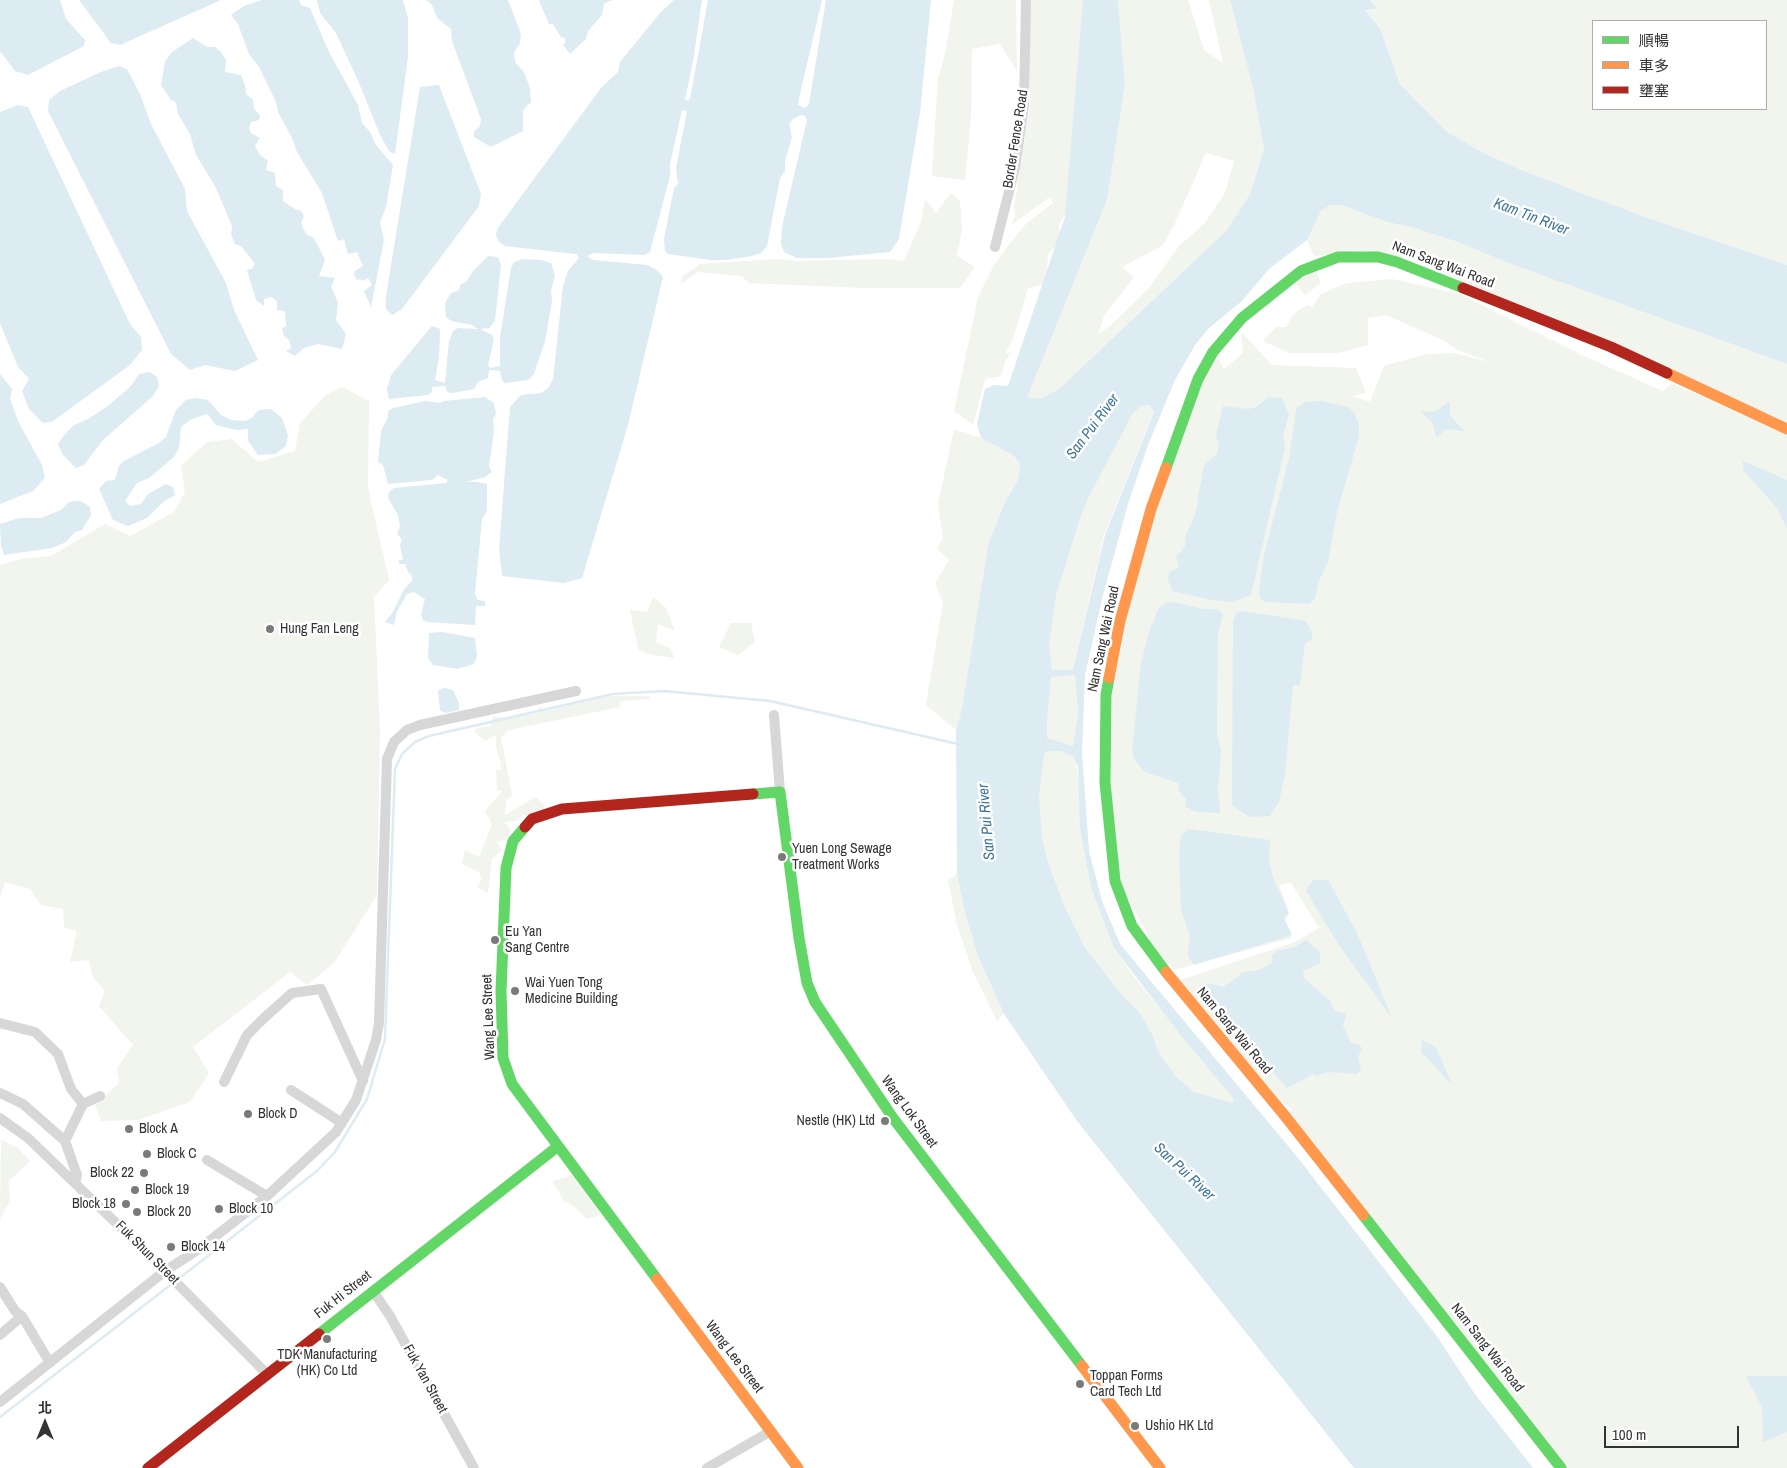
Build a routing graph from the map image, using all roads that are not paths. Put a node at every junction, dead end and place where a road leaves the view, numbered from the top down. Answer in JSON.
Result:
{"nodes":[{"id":1,"x":1026,"y":0,"type":"edge"},
{"id":2,"x":995,"y":248,"type":"dead end"},
{"id":3,"x":1787,"y":428,"type":"edge"},
{"id":4,"x":576,"y":691,"type":"dead end"},
{"id":5,"x":774,"y":715,"type":"dead end"},
{"id":6,"x":780,"y":792,"type":"junction"},
{"id":7,"x":0,"y":1023,"type":"edge"},
{"id":8,"x":363,"y":1081,"type":"junction"},
{"id":9,"x":224,"y":1082,"type":"dead end"},
{"id":10,"x":291,"y":1090,"type":"dead end"},
{"id":11,"x":0,"y":1093,"type":"edge"},
{"id":12,"x":100,"y":1096,"type":"dead end"},
{"id":13,"x":83,"y":1104,"type":"junction"},
{"id":14,"x":0,"y":1118,"type":"edge"},
{"id":15,"x":342,"y":1123,"type":"junction"},
{"id":16,"x":65,"y":1141,"type":"junction"},
{"id":17,"x":557,"y":1146,"type":"junction"},
{"id":18,"x":206,"y":1160,"type":"dead end"},
{"id":19,"x":75,"y":1183,"type":"junction"},
{"id":20,"x":267,"y":1196,"type":"junction"},
{"id":21,"x":167,"y":1273,"type":"junction"},
{"id":22,"x":0,"y":1287,"type":"edge"},
{"id":23,"x":373,"y":1291,"type":"junction"},
{"id":24,"x":22,"y":1316,"type":"junction"},
{"id":25,"x":0,"y":1335,"type":"edge"},
{"id":26,"x":50,"y":1363,"type":"junction"},
{"id":27,"x":267,"y":1374,"type":"junction"},
{"id":28,"x":0,"y":1402,"type":"edge"},
{"id":29,"x":771,"y":1431,"type":"junction"},
{"id":30,"x":148,"y":1468,"type":"edge"},
{"id":31,"x":474,"y":1468,"type":"edge"},
{"id":32,"x":707,"y":1468,"type":"edge"},
{"id":33,"x":798,"y":1468,"type":"edge"},
{"id":34,"x":1160,"y":1468,"type":"edge"},
{"id":35,"x":1562,"y":1468,"type":"edge"}],
"edges":[{"from":1,"to":2,"type":"street","name":"Border Fence Road"},
{"from":3,"to":35,"type":"street","name":"Nam Sang Wai Road"},
{"from":4,"to":8,"type":"street"},
{"from":5,"to":6,"type":"street","name":"Wang Lok Street"},
{"from":6,"to":17,"type":"street","name":"Wang Lee Street"},
{"from":6,"to":34,"type":"street","name":"Wang Lok Street"},
{"from":7,"to":13,"type":"street"},
{"from":8,"to":9,"type":"street"},
{"from":8,"to":15,"type":"street"},
{"from":10,"to":15,"type":"street"},
{"from":11,"to":16,"type":"street"},
{"from":12,"to":13,"type":"street"},
{"from":13,"to":16,"type":"street"},
{"from":14,"to":19,"type":"street","name":"Fuk Shun Street"},
{"from":15,"to":20,"type":"street"},
{"from":16,"to":19,"type":"street"},
{"from":17,"to":23,"type":"street","name":"Fuk Hi Street"},
{"from":17,"to":29,"type":"street","name":"Wang Lee Street"},
{"from":18,"to":20,"type":"street"},
{"from":19,"to":21,"type":"street","name":"Fuk Shun Street"},
{"from":20,"to":21,"type":"street"},
{"from":21,"to":26,"type":"street"},
{"from":21,"to":27,"type":"street","name":"Fuk Shun Street"},
{"from":22,"to":24,"type":"street"},
{"from":23,"to":27,"type":"street","name":"Fuk Hi Street"},
{"from":23,"to":31,"type":"street","name":"Fuk Yan Street"},
{"from":24,"to":25,"type":"street"},
{"from":24,"to":26,"type":"street"},
{"from":26,"to":28,"type":"street"},
{"from":27,"to":30,"type":"street","name":"Fuk Hi Street"},
{"from":29,"to":32,"type":"street"},
{"from":29,"to":33,"type":"street","name":"Wang Lee Street"}]}
